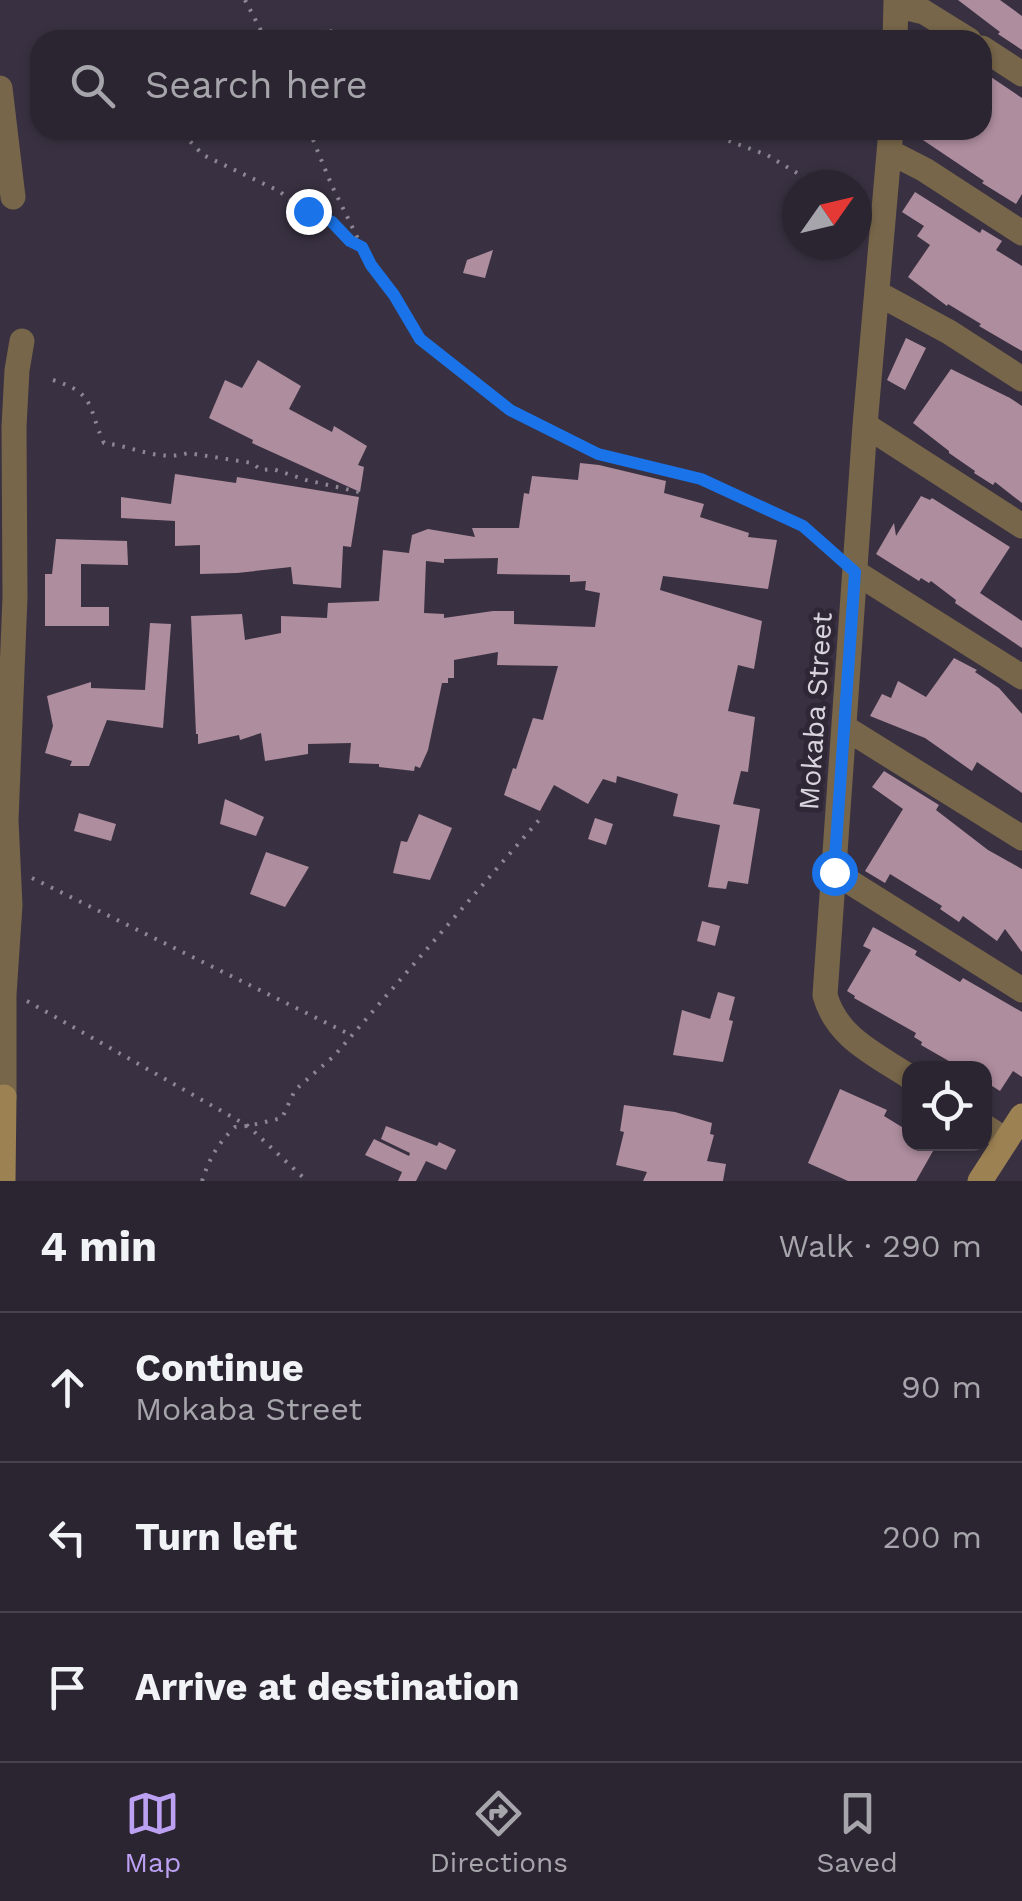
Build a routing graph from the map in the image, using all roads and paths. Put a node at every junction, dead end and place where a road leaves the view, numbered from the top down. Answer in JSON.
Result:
{"nodes":[{"id":1,"x":245,"y":0,"type":"edge"},
{"id":2,"x":896,"y":3,"type":"edge"},
{"id":3,"x":261,"y":30,"type":"edge"},
{"id":4,"x":895,"y":30,"type":"edge"},
{"id":5,"x":954,"y":30,"type":"edge"},
{"id":6,"x":992,"y":54,"type":"edge"},
{"id":7,"x":1022,"y":74,"type":"edge"},
{"id":8,"x":0,"y":88,"type":"edge"},
{"id":9,"x":189,"y":140,"type":"edge"},
{"id":10,"x":313,"y":140,"type":"edge"},
{"id":11,"x":727,"y":140,"type":"edge"},
{"id":12,"x":890,"y":141,"type":"edge"},
{"id":13,"x":793,"y":170,"type":"edge"},
{"id":14,"x":13,"y":197,"type":"dead end"},
{"id":15,"x":1022,"y":232,"type":"edge"},
{"id":16,"x":362,"y":247,"type":"junction"},
{"id":17,"x":877,"y":293,"type":"junction"},
{"id":18,"x":22,"y":342,"type":"dead end"},
{"id":19,"x":1022,"y":379,"type":"edge"},
{"id":20,"x":54,"y":380,"type":"dead end"},
{"id":21,"x":866,"y":425,"type":"junction"},
{"id":22,"x":359,"y":492,"type":"dead end"},
{"id":23,"x":1022,"y":526,"type":"edge"},
{"id":24,"x":855,"y":572,"type":"junction"},
{"id":25,"x":1022,"y":677,"type":"edge"},
{"id":26,"x":844,"y":727,"type":"junction"},
{"id":27,"x":539,"y":820,"type":"dead end"},
{"id":28,"x":1022,"y":838,"type":"edge"},
{"id":29,"x":8,"y":871,"type":"junction"},
{"id":30,"x":834,"y":872,"type":"junction"},
{"id":31,"x":4,"y":989,"type":"junction"},
{"id":32,"x":1022,"y":990,"type":"edge"},
{"id":33,"x":350,"y":1035,"type":"junction"},
{"id":34,"x":902,"y":1072,"type":"edge"},
{"id":35,"x":248,"y":1126,"type":"junction"},
{"id":36,"x":1010,"y":1129,"type":"edge"},
{"id":37,"x":4,"y":1181,"type":"edge"},
{"id":38,"x":202,"y":1181,"type":"edge"},
{"id":39,"x":308,"y":1181,"type":"edge"},
{"id":40,"x":980,"y":1181,"type":"edge"}],
"edges":[{"from":1,"to":3,"type":"path"},
{"from":2,"to":4,"type":"street"},
{"from":2,"to":5,"type":"street"},
{"from":6,"to":7,"type":"street"},
{"from":8,"to":14,"type":"street"},
{"from":9,"to":16,"type":"path"},
{"from":10,"to":16,"type":"path"},
{"from":11,"to":13,"type":"path"},
{"from":12,"to":15,"type":"street"},
{"from":12,"to":17,"type":"street","name":"Mokaba Street"},
{"from":16,"to":24,"type":"path"},
{"from":17,"to":19,"type":"street"},
{"from":17,"to":21,"type":"street","name":"Mokaba Street"},
{"from":18,"to":29,"type":"street"},
{"from":20,"to":22,"type":"path"},
{"from":21,"to":23,"type":"street"},
{"from":21,"to":24,"type":"street","name":"Mokaba Street"},
{"from":24,"to":25,"type":"street"},
{"from":24,"to":26,"type":"street","name":"Mokaba Street"},
{"from":26,"to":28,"type":"street"},
{"from":26,"to":30,"type":"street","name":"Mokaba Street"},
{"from":27,"to":33,"type":"path"},
{"from":29,"to":31,"type":"street"},
{"from":29,"to":33,"type":"path"},
{"from":30,"to":32,"type":"street"},
{"from":30,"to":34,"type":"street","name":"Mokaba Street"},
{"from":31,"to":35,"type":"path"},
{"from":31,"to":37,"type":"street"},
{"from":33,"to":35,"type":"path"},
{"from":35,"to":38,"type":"path"},
{"from":35,"to":39,"type":"path"},
{"from":36,"to":40,"type":"street"}]}
